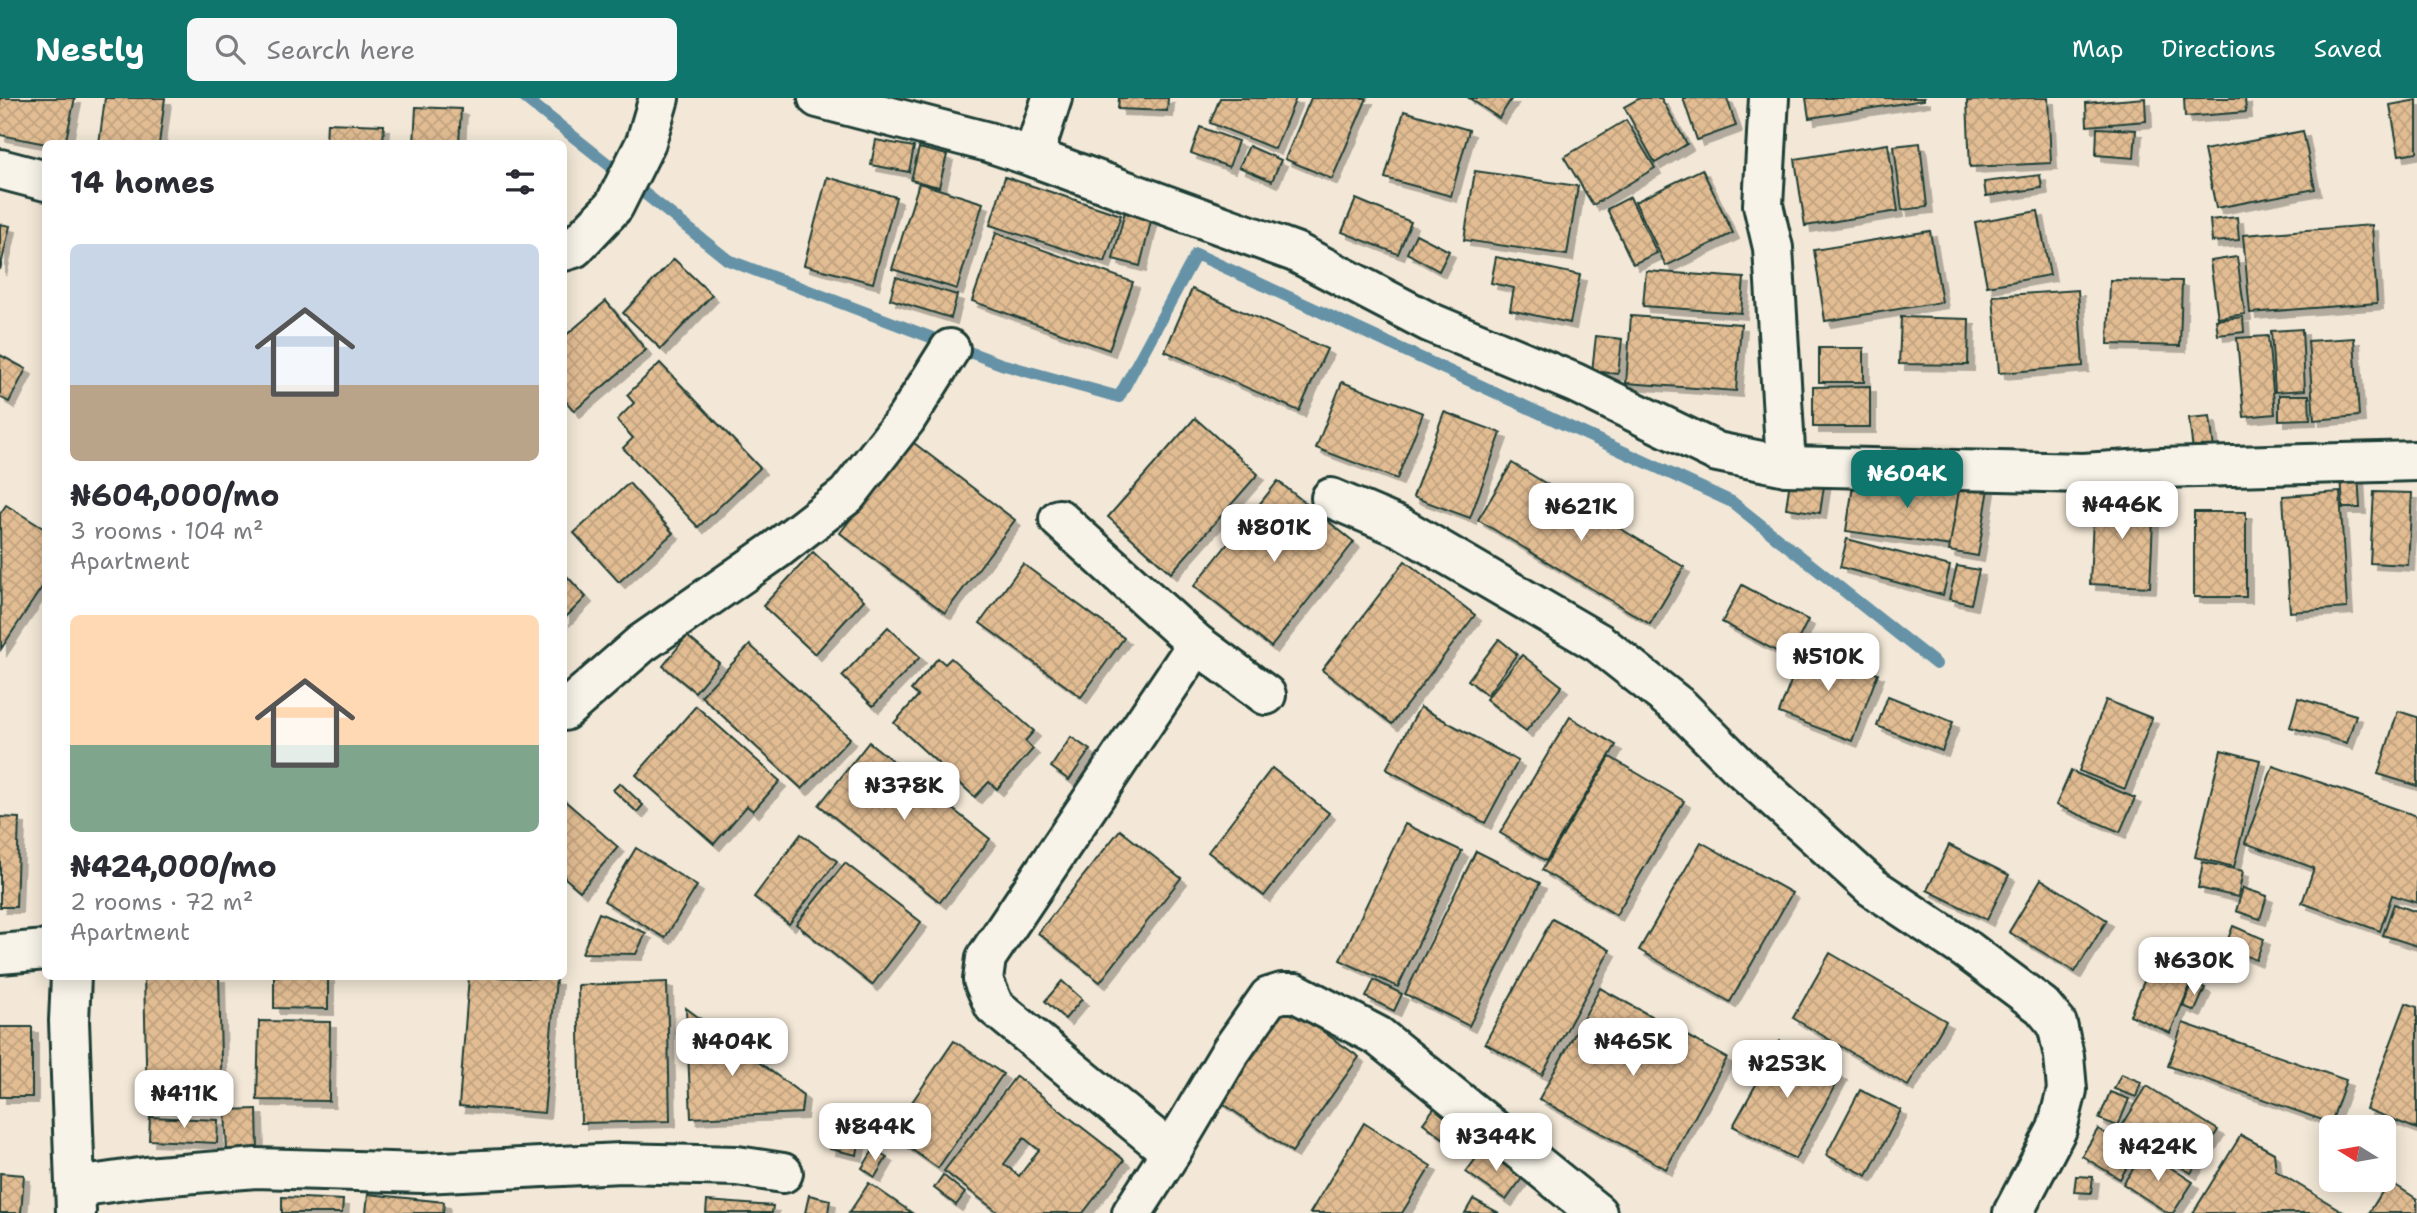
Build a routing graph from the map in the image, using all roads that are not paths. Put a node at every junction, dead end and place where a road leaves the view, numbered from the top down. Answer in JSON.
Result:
{"nodes":[{"id":1,"x":659,"y":98,"type":"edge"},
{"id":2,"x":818,"y":98,"type":"edge"},
{"id":3,"x":1052,"y":98,"type":"edge"},
{"id":4,"x":1769,"y":98,"type":"edge"},
{"id":5,"x":1032,"y":157,"type":"junction"},
{"id":6,"x":0,"y":169,"type":"edge"},
{"id":7,"x":42,"y":180,"type":"edge"},
{"id":8,"x":567,"y":250,"type":"edge"},
{"id":9,"x":950,"y":349,"type":"dead end"},
{"id":10,"x":2417,"y":461,"type":"edge"},
{"id":11,"x":1786,"y":466,"type":"junction"},
{"id":12,"x":1331,"y":498,"type":"dead end"},
{"id":13,"x":1059,"y":519,"type":"dead end"},
{"id":14,"x":1197,"y":644,"type":"junction"},
{"id":15,"x":1266,"y":695,"type":"dead end"},
{"id":16,"x":567,"y":708,"type":"edge"},
{"id":17,"x":42,"y":950,"type":"edge"},
{"id":18,"x":0,"y":954,"type":"edge"},
{"id":19,"x":71,"y":980,"type":"edge"},
{"id":20,"x":1171,"y":1152,"type":"junction"},
{"id":21,"x":783,"y":1173,"type":"dead end"},
{"id":22,"x":76,"y":1200,"type":"edge"},
{"id":23,"x":1132,"y":1213,"type":"edge"},
{"id":24,"x":1597,"y":1213,"type":"edge"},
{"id":25,"x":2013,"y":1213,"type":"edge"}],
"edges":[{"from":1,"to":8,"type":"street"},
{"from":2,"to":5,"type":"street"},
{"from":3,"to":5,"type":"street"},
{"from":4,"to":11,"type":"street"},
{"from":5,"to":11,"type":"street"},
{"from":6,"to":7,"type":"street"},
{"from":9,"to":16,"type":"street"},
{"from":10,"to":11,"type":"street"},
{"from":12,"to":25,"type":"street"},
{"from":13,"to":14,"type":"street"},
{"from":14,"to":15,"type":"street"},
{"from":14,"to":20,"type":"street"},
{"from":17,"to":18,"type":"street"},
{"from":19,"to":22,"type":"street"},
{"from":20,"to":23,"type":"street"},
{"from":20,"to":24,"type":"street"},
{"from":21,"to":22,"type":"street"}]}
